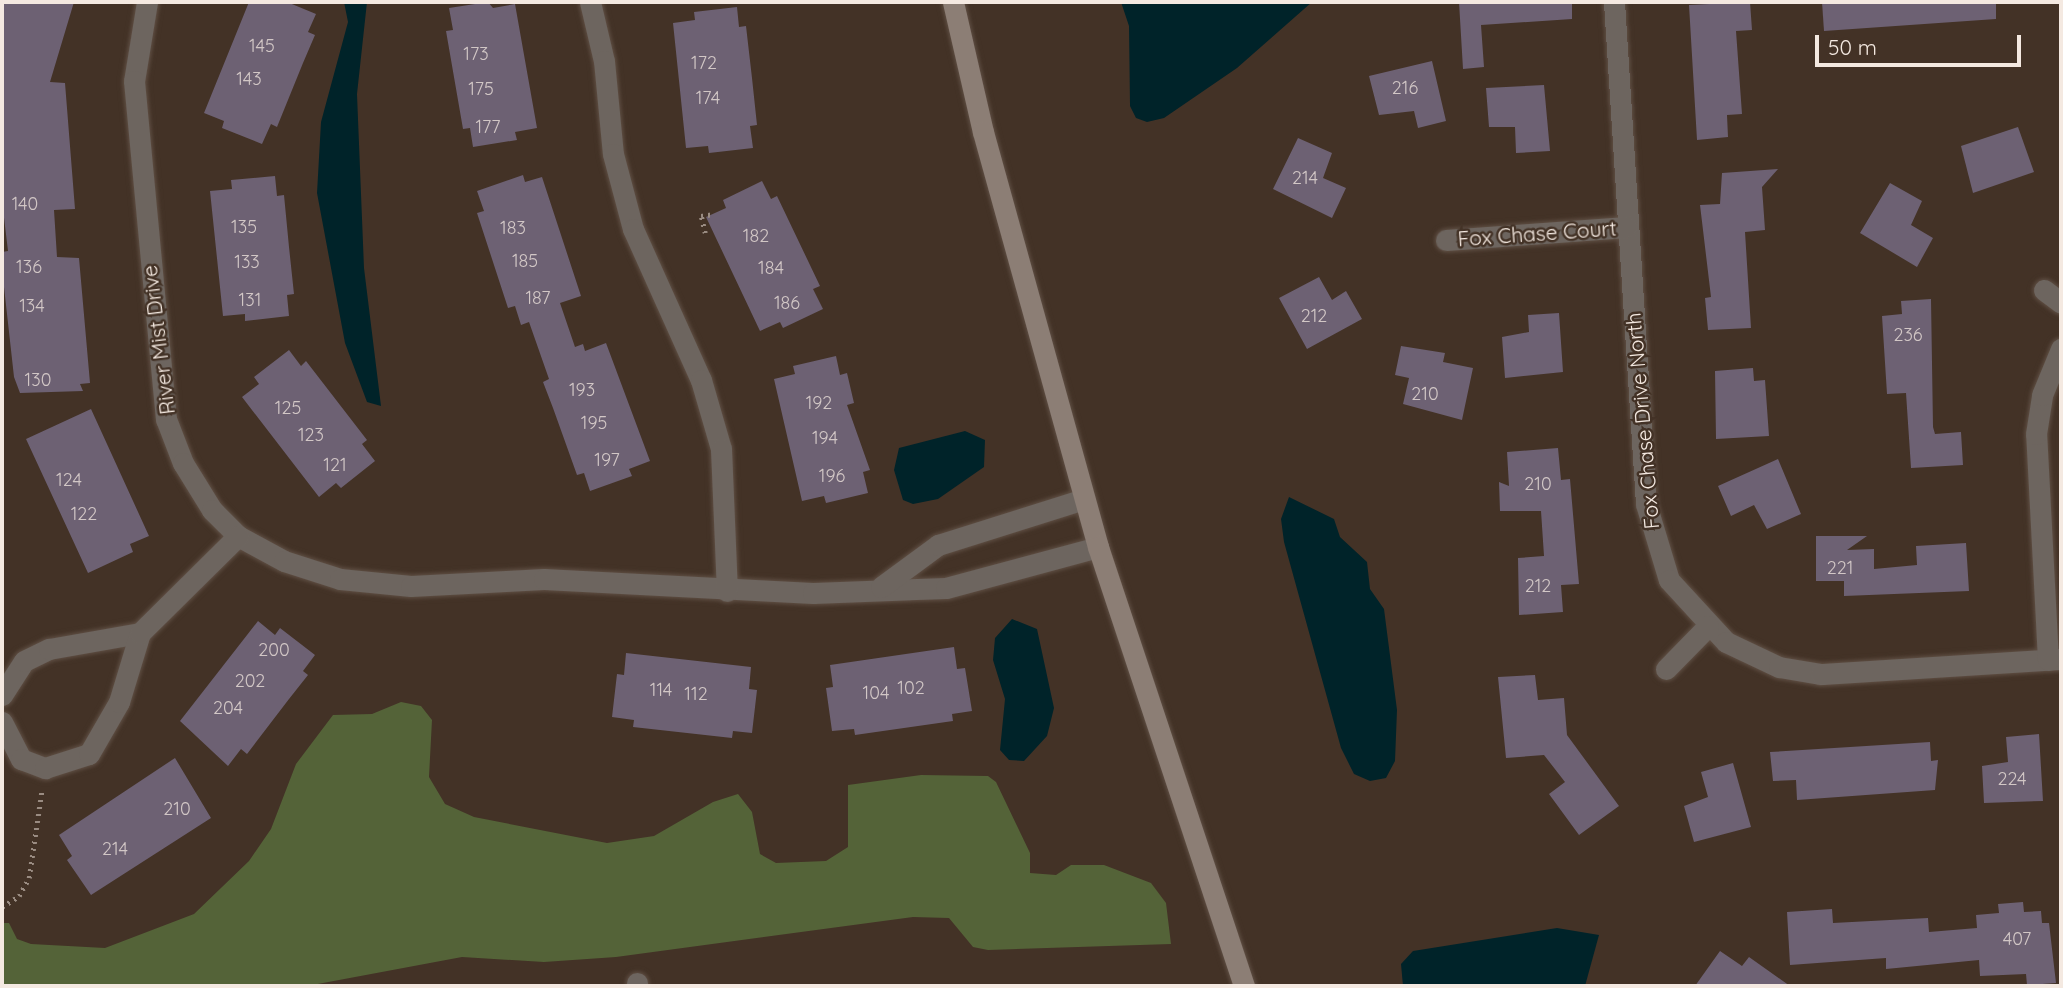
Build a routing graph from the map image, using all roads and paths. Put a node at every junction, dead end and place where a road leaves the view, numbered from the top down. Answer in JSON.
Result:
{"nodes":[{"id":1,"x":147,"y":2,"type":"edge"},
{"id":2,"x":590,"y":2,"type":"edge"},
{"id":3,"x":953,"y":2,"type":"edge"},
{"id":4,"x":1614,"y":2,"type":"edge"},
{"id":5,"x":713,"y":214,"type":"dead end"},
{"id":6,"x":1627,"y":226,"type":"junction"},
{"id":7,"x":705,"y":233,"type":"dead end"},
{"id":8,"x":1446,"y":240,"type":"dead end"},
{"id":9,"x":2044,"y":290,"type":"dead end"},
{"id":10,"x":2061,"y":303,"type":"edge"},
{"id":11,"x":2061,"y":349,"type":"edge"},
{"id":12,"x":1084,"y":499,"type":"junction"},
{"id":13,"x":238,"y":536,"type":"junction"},
{"id":14,"x":1098,"y":547,"type":"junction"},
{"id":15,"x":881,"y":587,"type":"junction"},
{"id":16,"x":727,"y":591,"type":"junction"},
{"id":17,"x":1708,"y":626,"type":"junction"},
{"id":18,"x":139,"y":633,"type":"junction"},
{"id":19,"x":2054,"y":659,"type":"edge"},
{"id":20,"x":1666,"y":669,"type":"dead end"},
{"id":21,"x":2,"y":695,"type":"edge"},
{"id":22,"x":2,"y":722,"type":"edge"},
{"id":23,"x":45,"y":768,"type":"junction"},
{"id":24,"x":2,"y":907,"type":"edge"},
{"id":25,"x":1244,"y":986,"type":"edge"}],
"edges":[{"from":1,"to":13,"type":"street","name":"River Mist Drive"},
{"from":2,"to":16,"type":"street"},
{"from":3,"to":12,"type":"main road"},
{"from":4,"to":6,"type":"street","name":"Fox Chase Drive North"},
{"from":5,"to":7,"type":"path"},
{"from":6,"to":8,"type":"street","name":"Fox Chase Court"},
{"from":6,"to":17,"type":"street","name":"Fox Chase Drive North"},
{"from":9,"to":10,"type":"street"},
{"from":11,"to":19,"type":"street"},
{"from":12,"to":14,"type":"main road"},
{"from":12,"to":15,"type":"street"},
{"from":13,"to":16,"type":"street","name":"River Mist Drive"},
{"from":13,"to":18,"type":"street"},
{"from":14,"to":15,"type":"street","name":"River Mist Drive"},
{"from":14,"to":25,"type":"main road"},
{"from":15,"to":16,"type":"street","name":"River Mist Drive"},
{"from":17,"to":19,"type":"street","name":"Fox Chase Drive North"},
{"from":17,"to":20,"type":"street"},
{"from":18,"to":21,"type":"street"},
{"from":18,"to":23,"type":"street"},
{"from":22,"to":23,"type":"street"},
{"from":23,"to":24,"type":"path"}]}
